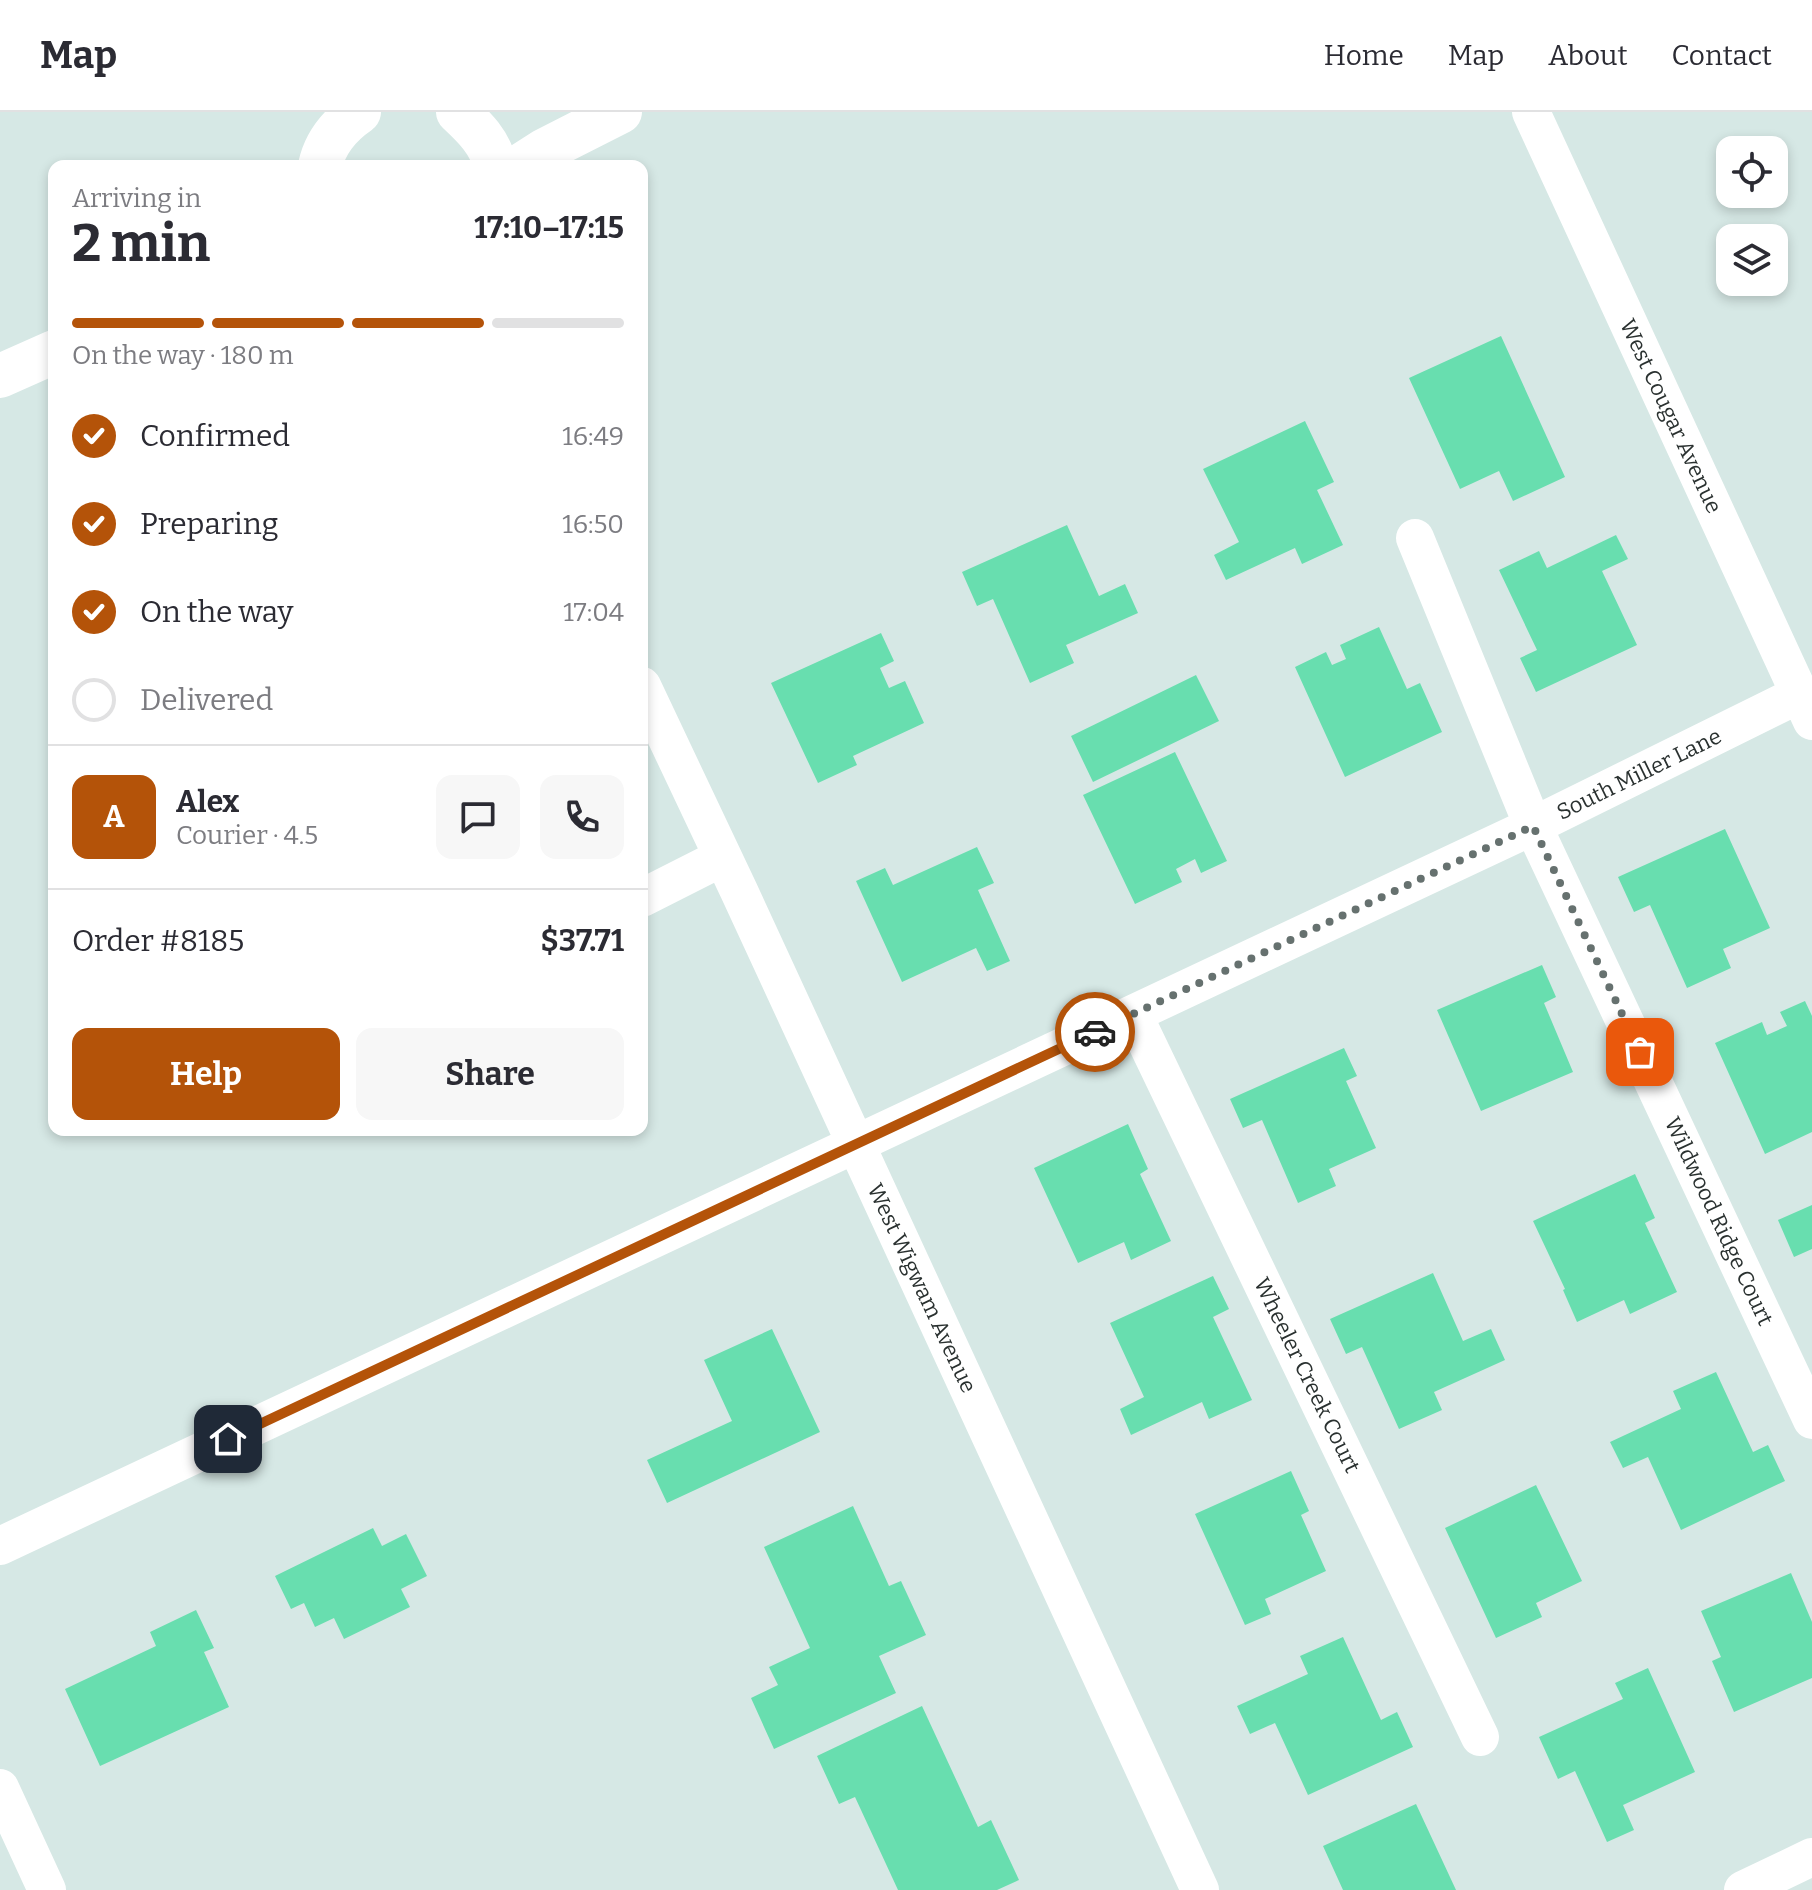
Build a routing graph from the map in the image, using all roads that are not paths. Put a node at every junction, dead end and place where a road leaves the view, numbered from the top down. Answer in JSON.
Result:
{"nodes":[{"id":1,"x":458,"y":112,"type":"edge"},
{"id":2,"x":477,"y":112,"type":"edge"},
{"id":3,"x":490,"y":112,"type":"edge"},
{"id":4,"x":620,"y":112,"type":"edge"},
{"id":5,"x":1531,"y":112,"type":"edge"},
{"id":6,"x":494,"y":160,"type":"edge"},
{"id":7,"x":529,"y":160,"type":"edge"},
{"id":8,"x":48,"y":355,"type":"edge"},
{"id":9,"x":0,"y":376,"type":"edge"},
{"id":10,"x":1415,"y":538,"type":"dead end"},
{"id":11,"x":648,"y":703,"type":"edge"},
{"id":12,"x":1806,"y":708,"type":"edge"},
{"id":13,"x":1533,"y":826,"type":"junction"},
{"id":14,"x":723,"y":857,"type":"junction"},
{"id":15,"x":648,"y":895,"type":"edge"},
{"id":16,"x":1133,"y":1014,"type":"junction"},
{"id":17,"x":855,"y":1143,"type":"junction"},
{"id":18,"x":1812,"y":1420,"type":"edge"},
{"id":19,"x":0,"y":1546,"type":"edge"},
{"id":20,"x":1480,"y":1737,"type":"dead end"},
{"id":21,"x":0,"y":1788,"type":"edge"},
{"id":22,"x":1812,"y":1857,"type":"edge"},
{"id":23,"x":47,"y":1890,"type":"edge"},
{"id":24,"x":1200,"y":1890,"type":"edge"},
{"id":25,"x":1743,"y":1890,"type":"edge"}],
"edges":[{"from":1,"to":6,"type":"main road"},
{"from":2,"to":3,"type":"main road"},
{"from":4,"to":7,"type":"main road"},
{"from":5,"to":12,"type":"street","name":"West Cougar Avenue"},
{"from":8,"to":9,"type":"main road"},
{"from":10,"to":13,"type":"street","name":"Wildwood Ridge Court"},
{"from":11,"to":14,"type":"street","name":"West Wigwam Avenue"},
{"from":12,"to":13,"type":"street","name":"South Miller Lane"},
{"from":13,"to":16,"type":"street","name":"South Miller Lane"},
{"from":13,"to":18,"type":"street","name":"Wildwood Ridge Court"},
{"from":14,"to":15,"type":"street"},
{"from":14,"to":17,"type":"street","name":"West Wigwam Avenue"},
{"from":16,"to":17,"type":"street","name":"South Miller Lane"},
{"from":16,"to":20,"type":"street","name":"Wheeler Creek Court"},
{"from":17,"to":19,"type":"street","name":"South Miller Lane"},
{"from":17,"to":24,"type":"street","name":"West Wigwam Avenue"},
{"from":21,"to":23,"type":"street"},
{"from":22,"to":25,"type":"street"}]}
